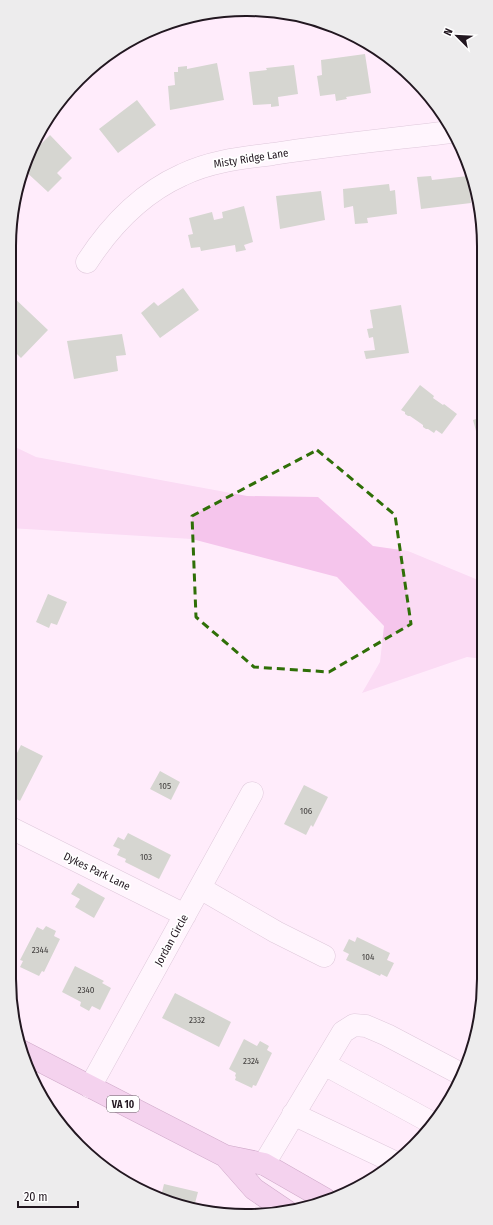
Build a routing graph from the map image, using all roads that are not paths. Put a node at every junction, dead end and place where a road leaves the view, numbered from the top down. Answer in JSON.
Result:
{"nodes":[{"id":1,"x":447,"y":132,"type":"edge"},
{"id":2,"x":87,"y":262,"type":"dead end"},
{"id":3,"x":252,"y":792,"type":"dead end"},
{"id":4,"x":16,"y":830,"type":"edge"},
{"id":5,"x":200,"y":888,"type":"junction"},
{"id":6,"x":185,"y":915,"type":"junction"},
{"id":7,"x":324,"y":956,"type":"dead end"},
{"id":8,"x":29,"y":1055,"type":"edge"},
{"id":9,"x":324,"y":1064,"type":"junction"},
{"id":10,"x":457,"y":1072,"type":"edge"},
{"id":11,"x":90,"y":1087,"type":"junction"},
{"id":12,"x":293,"y":1114,"type":"junction"},
{"id":13,"x":428,"y":1121,"type":"edge"},
{"id":14,"x":225,"y":1156,"type":"junction"},
{"id":15,"x":389,"y":1159,"type":"edge"},
{"id":16,"x":264,"y":1164,"type":"junction"},
{"id":17,"x":337,"y":1190,"type":"edge"},
{"id":18,"x":321,"y":1197,"type":"edge"},
{"id":19,"x":280,"y":1207,"type":"edge"}],
"edges":[{"from":1,"to":2,"type":"street","name":"Misty Ridge Lane"},
{"from":3,"to":5,"type":"street","name":"Jordan Circle"},
{"from":4,"to":6,"type":"street","name":"Dykes Park Lane"},
{"from":5,"to":6,"type":"street","name":"Jordan Circle"},
{"from":5,"to":7,"type":"street"},
{"from":6,"to":11,"type":"street","name":"Jordan Circle"},
{"from":8,"to":11,"type":"main road","number":"VA 10"},
{"from":9,"to":10,"type":"street"},
{"from":9,"to":12,"type":"street"},
{"from":9,"to":13,"type":"street"},
{"from":11,"to":14,"type":"main road","number":"VA 10"},
{"from":12,"to":15,"type":"street"},
{"from":12,"to":16,"type":"street"},
{"from":14,"to":16,"type":"main road","number":"VA 10"},
{"from":14,"to":19,"type":"main road","number":"VA 10"},
{"from":16,"to":17,"type":"main road","number":"VA 10"},
{"from":16,"to":18,"type":"main road"}]}
